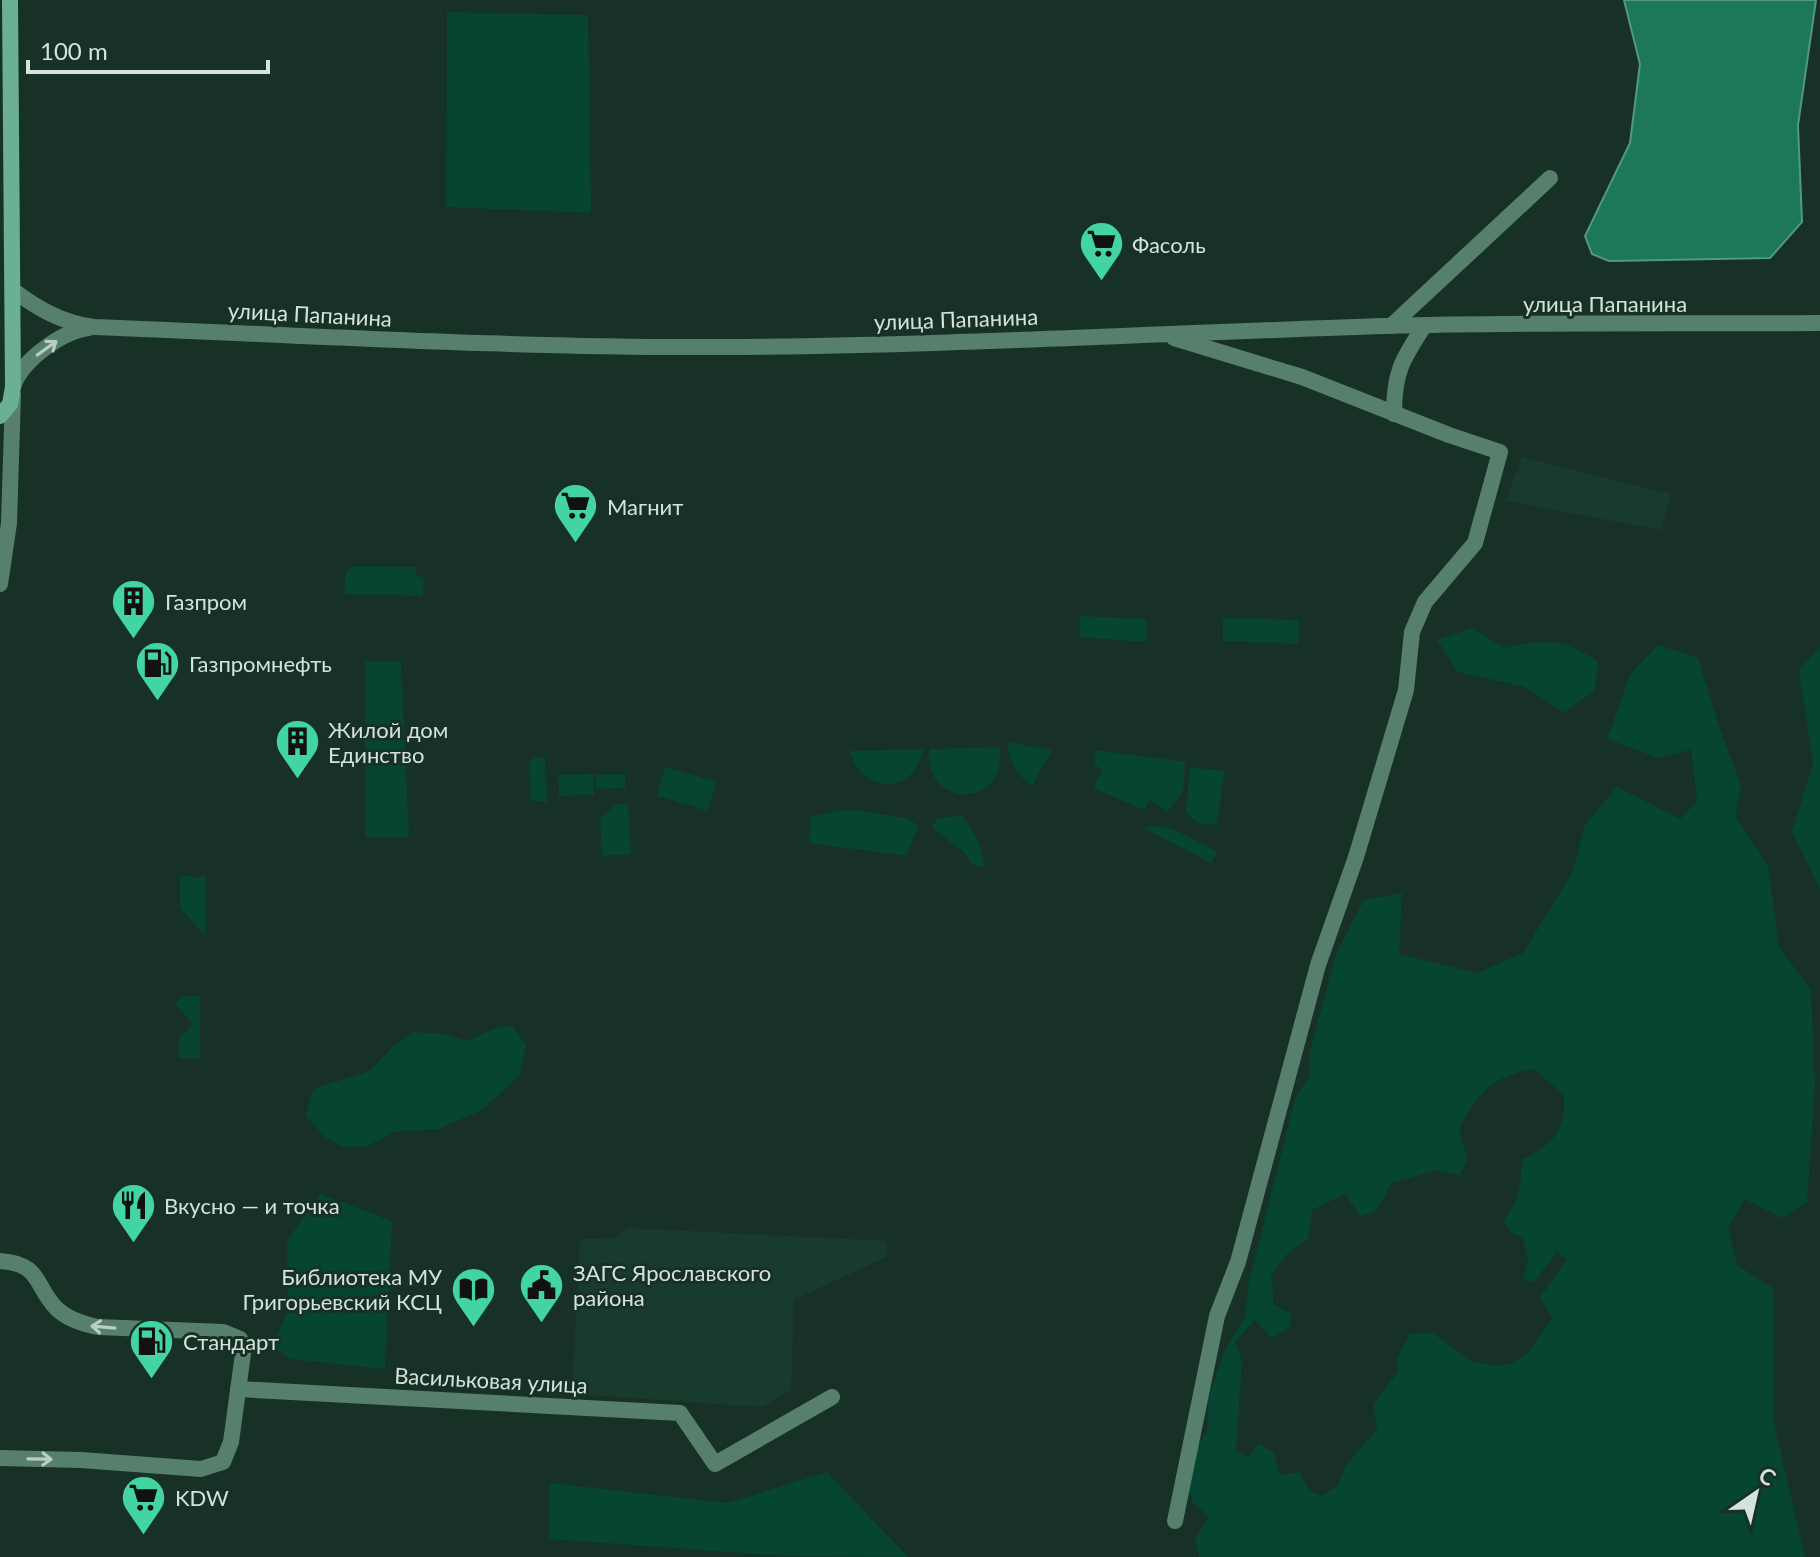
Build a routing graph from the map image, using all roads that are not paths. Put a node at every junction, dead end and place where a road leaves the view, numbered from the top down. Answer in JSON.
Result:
{"nodes":[{"id":1,"x":10,"y":0,"type":"edge"},
{"id":2,"x":1550,"y":178,"type":"dead end"},
{"id":3,"x":13,"y":290,"type":"junction"},
{"id":4,"x":1820,"y":323,"type":"edge"},
{"id":5,"x":1391,"y":326,"type":"junction"},
{"id":6,"x":1424,"y":326,"type":"junction"},
{"id":7,"x":94,"y":327,"type":"junction"},
{"id":8,"x":1161,"y":334,"type":"junction"},
{"id":9,"x":13,"y":387,"type":"junction"},
{"id":10,"x":1394,"y":414,"type":"junction"},
{"id":11,"x":0,"y":416,"type":"edge"},
{"id":12,"x":0,"y":584,"type":"edge"},
{"id":13,"x":0,"y":1261,"type":"edge"},
{"id":14,"x":238,"y":1389,"type":"junction"},
{"id":15,"x":832,"y":1397,"type":"dead end"},
{"id":16,"x":0,"y":1458,"type":"edge"},
{"id":17,"x":1175,"y":1521,"type":"dead end"}],
"edges":[{"from":1,"to":3,"type":"main road"},
{"from":2,"to":5,"type":"street"},
{"from":3,"to":7,"type":"street","name":"улица Папанина"},
{"from":3,"to":9,"type":"main road"},
{"from":4,"to":6,"type":"street","name":"улица Папанина"},
{"from":5,"to":6,"type":"street","name":"улица Папанина"},
{"from":5,"to":8,"type":"street","name":"улица Папанина"},
{"from":6,"to":10,"type":"street"},
{"from":7,"to":8,"type":"street","name":"улица Папанина"},
{"from":9,"to":7,"type":"street","name":"улица Папанина","one_way":true},
{"from":8,"to":10,"type":"street"},
{"from":9,"to":11,"type":"main road"},
{"from":9,"to":12,"type":"street"},
{"from":10,"to":17,"type":"street"},
{"from":14,"to":13,"type":"street","one_way":true},
{"from":14,"to":15,"type":"street","name":"Васильковая улица"},
{"from":16,"to":14,"type":"street","one_way":true}]}
